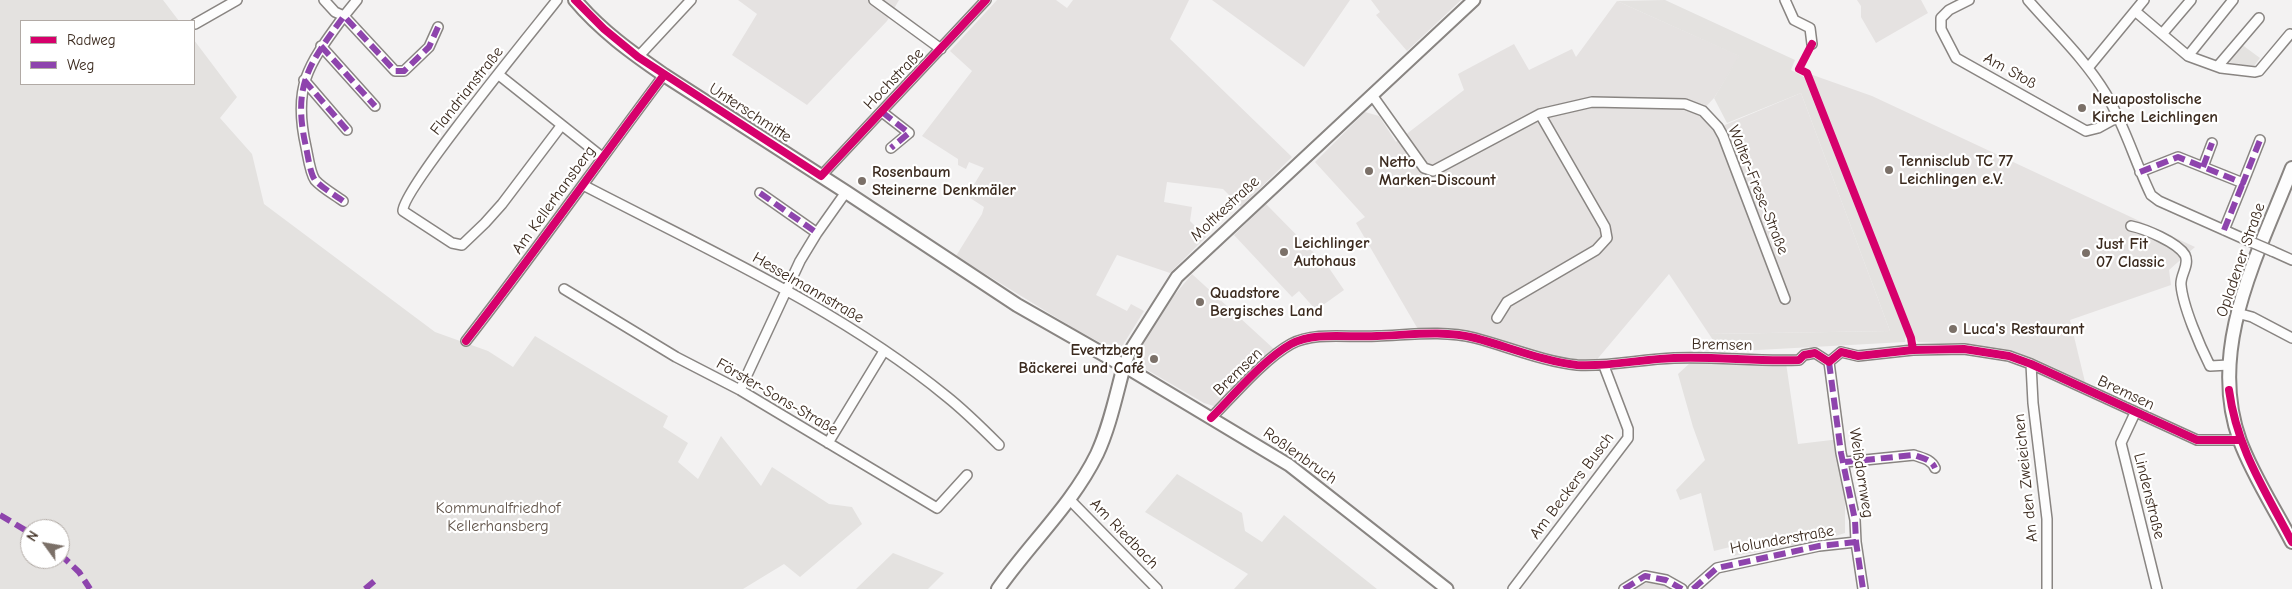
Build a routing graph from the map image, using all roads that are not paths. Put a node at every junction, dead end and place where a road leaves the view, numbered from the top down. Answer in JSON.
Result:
{"nodes":[{"id":1,"x":237,"y":0,"type":"edge"},
{"id":2,"x":324,"y":0,"type":"edge"},
{"id":3,"x":357,"y":0,"type":"edge"},
{"id":4,"x":557,"y":0,"type":"edge"},
{"id":5,"x":575,"y":0,"type":"edge"},
{"id":6,"x":691,"y":0,"type":"edge"},
{"id":7,"x":874,"y":0,"type":"edge"},
{"id":8,"x":986,"y":0,"type":"edge"},
{"id":9,"x":1474,"y":0,"type":"edge"},
{"id":10,"x":1785,"y":0,"type":"edge"},
{"id":11,"x":1969,"y":0,"type":"edge"},
{"id":12,"x":2028,"y":0,"type":"edge"},
{"id":13,"x":2144,"y":0,"type":"edge"},
{"id":14,"x":2191,"y":0,"type":"edge"},
{"id":15,"x":2233,"y":0,"type":"edge"},
{"id":16,"x":2135,"y":11,"type":"junction"},
{"id":17,"x":344,"y":16,"type":"junction"},
{"id":18,"x":2259,"y":18,"type":"dead end"},
{"id":19,"x":195,"y":24,"type":"dead end"},
{"id":20,"x":438,"y":27,"type":"dead end"},
{"id":21,"x":2162,"y":34,"type":"junction"},
{"id":22,"x":2290,"y":34,"type":"dead end"},
{"id":23,"x":1812,"y":44,"type":"dead end"},
{"id":24,"x":321,"y":46,"type":"junction"},
{"id":25,"x":941,"y":49,"type":"junction"},
{"id":26,"x":2188,"y":56,"type":"junction"},
{"id":27,"x":638,"y":57,"type":"junction"},
{"id":28,"x":2218,"y":66,"type":"junction"},
{"id":29,"x":2088,"y":68,"type":"junction"},
{"id":30,"x":499,"y":75,"type":"junction"},
{"id":31,"x":664,"y":75,"type":"junction"},
{"id":32,"x":304,"y":80,"type":"junction"},
{"id":33,"x":1372,"y":95,"type":"junction"},
{"id":34,"x":375,"y":106,"type":"dead end"},
{"id":35,"x":882,"y":112,"type":"junction"},
{"id":36,"x":1540,"y":114,"type":"junction"},
{"id":37,"x":2118,"y":117,"type":"junction"},
{"id":38,"x":561,"y":126,"type":"junction"},
{"id":39,"x":347,"y":130,"type":"dead end"},
{"id":40,"x":2260,"y":140,"type":"dead end"},
{"id":41,"x":2212,"y":143,"type":"dead end"},
{"id":42,"x":891,"y":148,"type":"dead end"},
{"id":43,"x":602,"y":157,"type":"junction"},
{"id":44,"x":2202,"y":167,"type":"junction"},
{"id":45,"x":2292,"y":168,"type":"edge"},
{"id":46,"x":2140,"y":172,"type":"junction"},
{"id":47,"x":821,"y":176,"type":"junction"},
{"id":48,"x":2243,"y":183,"type":"junction"},
{"id":49,"x":583,"y":185,"type":"junction"},
{"id":50,"x":846,"y":192,"type":"junction"},
{"id":51,"x":760,"y":194,"type":"dead end"},
{"id":52,"x":343,"y":201,"type":"dead end"},
{"id":53,"x":2131,"y":226,"type":"dead end"},
{"id":54,"x":2224,"y":230,"type":"junction"},
{"id":55,"x":817,"y":233,"type":"junction"},
{"id":56,"x":2292,"y":260,"type":"edge"},
{"id":57,"x":564,"y":289,"type":"dead end"},
{"id":58,"x":786,"y":291,"type":"junction"},
{"id":59,"x":1786,"y":299,"type":"dead end"},
{"id":60,"x":2237,"y":313,"type":"junction"},
{"id":61,"x":1497,"y":318,"type":"dead end"},
{"id":62,"x":2292,"y":338,"type":"edge"},
{"id":63,"x":466,"y":342,"type":"dead end"},
{"id":64,"x":884,"y":350,"type":"junction"},
{"id":65,"x":1829,"y":362,"type":"junction"},
{"id":66,"x":2031,"y":364,"type":"junction"},
{"id":67,"x":2229,"y":365,"type":"junction"},
{"id":68,"x":1124,"y":366,"type":"junction"},
{"id":69,"x":1604,"y":366,"type":"junction"},
{"id":70,"x":740,"y":390,"type":"junction"},
{"id":71,"x":2135,"y":413,"type":"junction"},
{"id":72,"x":1211,"y":418,"type":"junction"},
{"id":73,"x":2240,"y":440,"type":"junction"},
{"id":74,"x":828,"y":443,"type":"junction"},
{"id":75,"x":999,"y":445,"type":"dead end"},
{"id":76,"x":1845,"y":462,"type":"junction"},
{"id":77,"x":1934,"y":468,"type":"dead end"},
{"id":78,"x":967,"y":475,"type":"dead end"},
{"id":79,"x":1069,"y":499,"type":"junction"},
{"id":80,"x":1856,"y":542,"type":"junction"},
{"id":81,"x":2292,"y":542,"type":"edge"},
{"id":82,"x":998,"y":589,"type":"edge"},
{"id":83,"x":1157,"y":589,"type":"edge"},
{"id":84,"x":1447,"y":589,"type":"edge"},
{"id":85,"x":1513,"y":589,"type":"edge"},
{"id":86,"x":1624,"y":589,"type":"edge"},
{"id":87,"x":1682,"y":589,"type":"edge"},
{"id":88,"x":1693,"y":589,"type":"edge"},
{"id":89,"x":1863,"y":589,"type":"edge"},
{"id":90,"x":2047,"y":589,"type":"edge"},
{"id":91,"x":2157,"y":589,"type":"edge"}],
"edges":[{"from":1,"to":19,"type":"street"},
{"from":2,"to":17,"type":"street"},
{"from":3,"to":17,"type":"street"},
{"from":4,"to":30,"type":"street","name":"Flandrianstraße"},
{"from":5,"to":27,"type":"main road"},
{"from":6,"to":27,"type":"street"},
{"from":7,"to":25,"type":"street"},
{"from":8,"to":25,"type":"street","name":"Hochstraße"},
{"from":9,"to":33,"type":"street","name":"Moltkestraße"},
{"from":10,"to":23,"type":"street"},
{"from":11,"to":37,"type":"street","name":"Am Stoß"},
{"from":12,"to":29,"type":"street"},
{"from":13,"to":16,"type":"street"},
{"from":14,"to":21,"type":"street"},
{"from":15,"to":26,"type":"street"},
{"from":16,"to":21,"type":"street"},
{"from":16,"to":29,"type":"street"},
{"from":17,"to":20,"type":"street"},
{"from":17,"to":24,"type":"street"},
{"from":18,"to":28,"type":"street"},
{"from":21,"to":26,"type":"street"},
{"from":22,"to":28,"type":"street"},
{"from":24,"to":32,"type":"street"},
{"from":24,"to":34,"type":"street"},
{"from":25,"to":35,"type":"street","name":"Hochstraße"},
{"from":26,"to":28,"type":"street"},
{"from":27,"to":31,"type":"main road"},
{"from":29,"to":37,"type":"street"},
{"from":30,"to":38,"type":"street"},
{"from":30,"to":38,"type":"street","name":"Flandrianstraße"},
{"from":31,"to":43,"type":"street","name":"Am Kellerhansberg"},
{"from":31,"to":47,"type":"main road","name":"Unterschmitte"},
{"from":32,"to":39,"type":"street"},
{"from":32,"to":52,"type":"street"},
{"from":33,"to":36,"type":"street","name":"Walter-Frese-Straße"},
{"from":33,"to":68,"type":"street","name":"Moltkestraße"},
{"from":35,"to":42,"type":"street"},
{"from":35,"to":47,"type":"street","name":"Hochstraße"},
{"from":36,"to":59,"type":"street","name":"Walter-Frese-Straße"},
{"from":36,"to":61,"type":"street"},
{"from":37,"to":46,"type":"street"},
{"from":38,"to":43,"type":"street"},
{"from":40,"to":48,"type":"street"},
{"from":41,"to":44,"type":"street"},
{"from":43,"to":49,"type":"street","name":"Am Kellerhansberg"},
{"from":44,"to":46,"type":"street"},
{"from":44,"to":48,"type":"street"},
{"from":45,"to":60,"type":"main road","name":"Opladener Straße"},
{"from":46,"to":54,"type":"street"},
{"from":47,"to":50,"type":"main road","name":"Unterschmitte"},
{"from":48,"to":54,"type":"street"},
{"from":49,"to":58,"type":"street","name":"Hesselmannstraße"},
{"from":49,"to":63,"type":"street","name":"Am Kellerhansberg"},
{"from":50,"to":55,"type":"street"},
{"from":50,"to":68,"type":"main road","name":"Unterschmitte"},
{"from":51,"to":55,"type":"street"},
{"from":53,"to":67,"type":"street","name":"Opladener Straße"},
{"from":54,"to":56,"type":"street","bridge":true},
{"from":55,"to":58,"type":"street"},
{"from":57,"to":70,"type":"street","name":"Förster-Sons-Straße"},
{"from":58,"to":64,"type":"street","name":"Hesselmannstraße"},
{"from":58,"to":70,"type":"street"},
{"from":60,"to":62,"type":"street"},
{"from":60,"to":67,"type":"main road","name":"Opladener Straße"},
{"from":64,"to":74,"type":"street"},
{"from":64,"to":75,"type":"street","name":"Hesselmannstraße"},
{"from":65,"to":66,"type":"street","name":"Bremsen"},
{"from":65,"to":69,"type":"street","name":"Bremsen"},
{"from":65,"to":76,"type":"street","name":"Weißdornweg"},
{"from":66,"to":71,"type":"street","name":"Bremsen"},
{"from":66,"to":90,"type":"street","name":"An den Zweieichen"},
{"from":67,"to":73,"type":"main road","name":"Opladener Straße"},
{"from":68,"to":72,"type":"street","name":"Roßlenbruch"},
{"from":68,"to":79,"type":"main road"},
{"from":69,"to":72,"type":"street","name":"Bremsen"},
{"from":69,"to":85,"type":"street","name":"Am Beckers Busch"},
{"from":70,"to":74,"type":"street","name":"Förster-Sons-Straße"},
{"from":71,"to":73,"type":"street","name":"Bremsen"},
{"from":71,"to":91,"type":"street","name":"Lindenstraße"},
{"from":72,"to":84,"type":"street","name":"Roßlenbruch"},
{"from":73,"to":81,"type":"main road","name":"Opladener Straße"},
{"from":74,"to":78,"type":"street","name":"Förster-Sons-Straße"},
{"from":76,"to":77,"type":"street"},
{"from":76,"to":80,"type":"street","name":"Weißdornweg"},
{"from":79,"to":82,"type":"main road"},
{"from":79,"to":83,"type":"street","name":"Am Riedbach"},
{"from":80,"to":88,"type":"street","name":"Holunderstraße"},
{"from":80,"to":89,"type":"street","name":"Weißdornweg"},
{"from":86,"to":87,"type":"street"}]}
